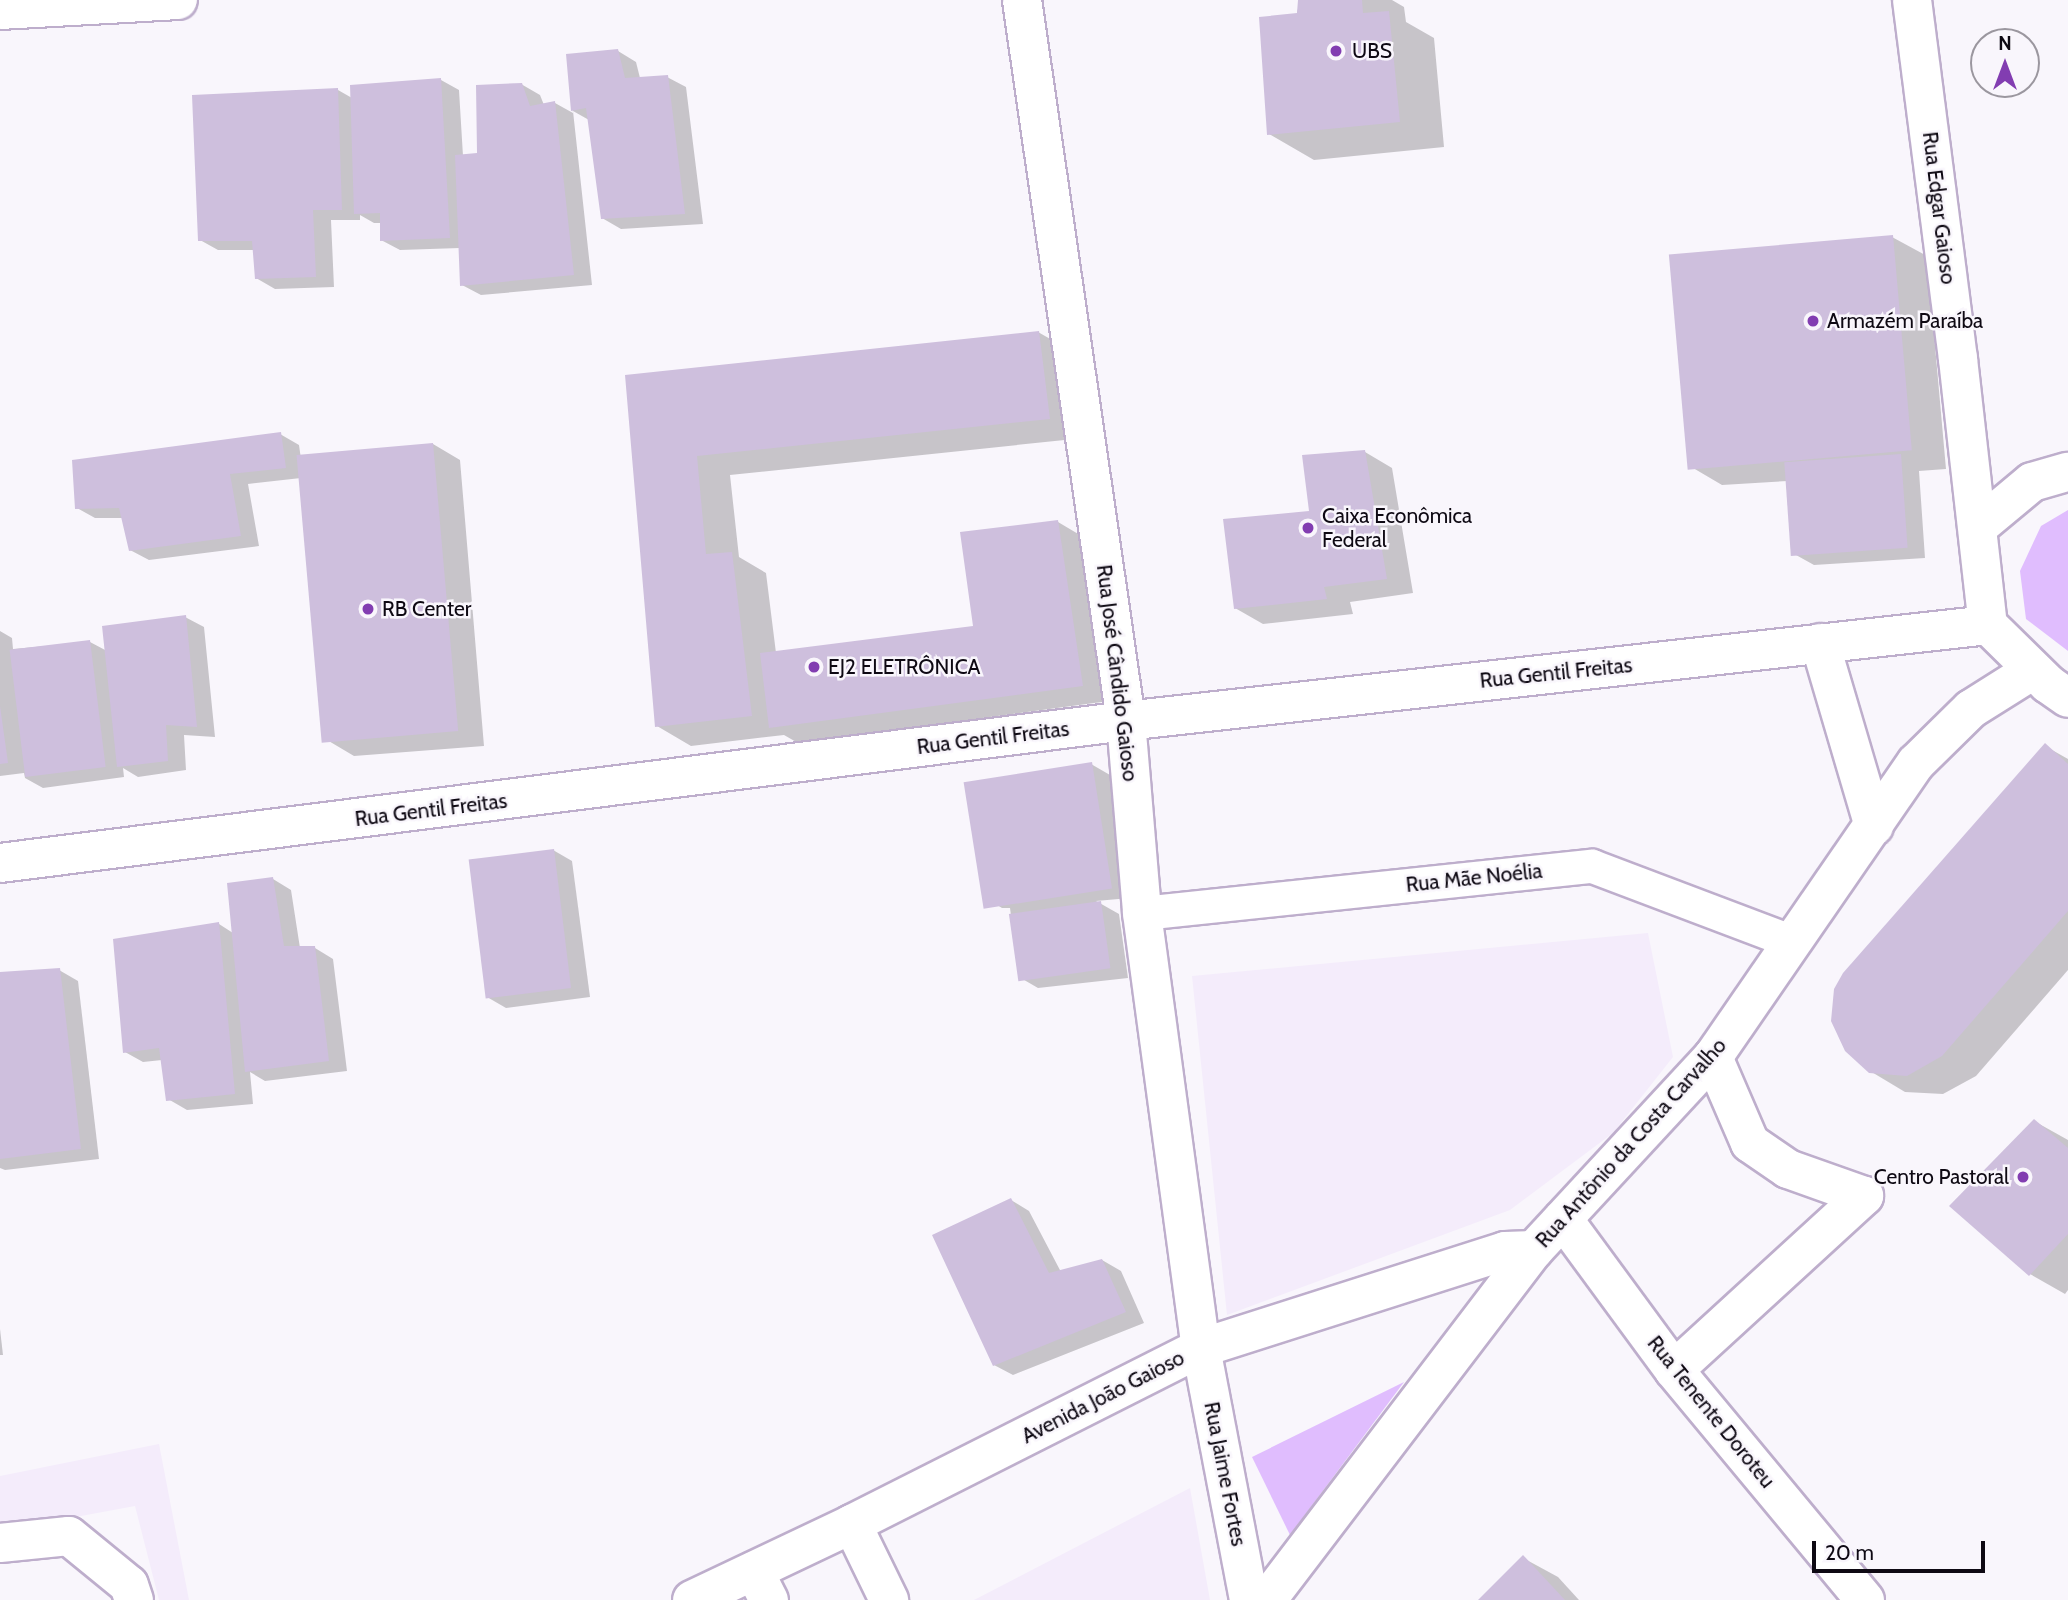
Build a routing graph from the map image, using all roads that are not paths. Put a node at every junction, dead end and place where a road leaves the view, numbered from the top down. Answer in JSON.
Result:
{"nodes":[{"id":1,"x":178,"y":0,"type":"edge"},
{"id":2,"x":1022,"y":0,"type":"edge"},
{"id":3,"x":1912,"y":0,"type":"edge"},
{"id":4,"x":0,"y":10,"type":"edge"},
{"id":5,"x":2068,"y":472,"type":"edge"},
{"id":6,"x":1978,"y":527,"type":"junction"},
{"id":7,"x":1988,"y":625,"type":"junction"},
{"id":8,"x":1820,"y":643,"type":"junction"},
{"id":9,"x":2033,"y":670,"type":"junction"},
{"id":10,"x":2068,"y":698,"type":"edge"},
{"id":11,"x":1126,"y":721,"type":"junction"},
{"id":12,"x":1874,"y":826,"type":"junction"},
{"id":13,"x":0,"y":863,"type":"edge"},
{"id":14,"x":1142,"y":913,"type":"junction"},
{"id":15,"x":1793,"y":942,"type":"junction"},
{"id":16,"x":1713,"y":1057,"type":"junction"},
{"id":17,"x":1563,"y":1219,"type":"junction"},
{"id":18,"x":1534,"y":1250,"type":"junction"},
{"id":19,"x":1201,"y":1348,"type":"junction"},
{"id":20,"x":1674,"y":1370,"type":"junction"},
{"id":21,"x":852,"y":1524,"type":"junction"},
{"id":22,"x":0,"y":1543,"type":"edge"},
{"id":23,"x":762,"y":1585,"type":"edge"},
{"id":24,"x":134,"y":1600,"type":"edge"},
{"id":25,"x":692,"y":1600,"type":"edge"},
{"id":26,"x":890,"y":1600,"type":"edge"},
{"id":27,"x":1249,"y":1600,"type":"edge"},
{"id":28,"x":1267,"y":1600,"type":"edge"},
{"id":29,"x":1865,"y":1600,"type":"edge"}],
"edges":[{"from":1,"to":4,"type":"street"},
{"from":2,"to":11,"type":"street","name":"Rua José Cândido Gaioso"},
{"from":3,"to":6,"type":"street","name":"Rua Edgar Gaioso"},
{"from":5,"to":6,"type":"street"},
{"from":6,"to":7,"type":"street","name":"Rua Edgar Gaioso"},
{"from":7,"to":8,"type":"street","name":"Rua Gentil Freitas"},
{"from":7,"to":9,"type":"street"},
{"from":8,"to":11,"type":"street","name":"Rua Gentil Freitas"},
{"from":8,"to":12,"type":"street"},
{"from":9,"to":10,"type":"street"},
{"from":9,"to":12,"type":"street","name":"Rua Antônio da Costa Carvalho"},
{"from":11,"to":13,"type":"street","name":"Rua Gentil Freitas"},
{"from":11,"to":14,"type":"street","name":"Rua José Cândido Gaioso"},
{"from":12,"to":15,"type":"street","name":"Rua Antônio da Costa Carvalho"},
{"from":14,"to":15,"type":"lane","name":"Rua Mãe Noélia"},
{"from":14,"to":19,"type":"street","name":"Rua José Cândido Gaioso"},
{"from":15,"to":16,"type":"street","name":"Rua Antônio da Costa Carvalho"},
{"from":16,"to":17,"type":"street","name":"Rua Antônio da Costa Carvalho"},
{"from":16,"to":20,"type":"street"},
{"from":17,"to":18,"type":"street","name":"Rua Antônio da Costa Carvalho"},
{"from":17,"to":20,"type":"street","name":"Rua Tenente Doroteu"},
{"from":18,"to":19,"type":"street","name":"Avenida João Gaioso"},
{"from":18,"to":28,"type":"street","name":"Rua Antônio da Costa Carvalho"},
{"from":19,"to":21,"type":"street","name":"Avenida João Gaioso"},
{"from":19,"to":27,"type":"street","name":"Rua Jaime Fortes"},
{"from":20,"to":29,"type":"street","name":"Rua Tenente Doroteu"},
{"from":21,"to":23,"type":"street","name":"Avenida João Gaioso"},
{"from":21,"to":26,"type":"street"},
{"from":22,"to":24,"type":"street"},
{"from":23,"to":25,"type":"street","name":"Avenida João Gaioso"}]}
